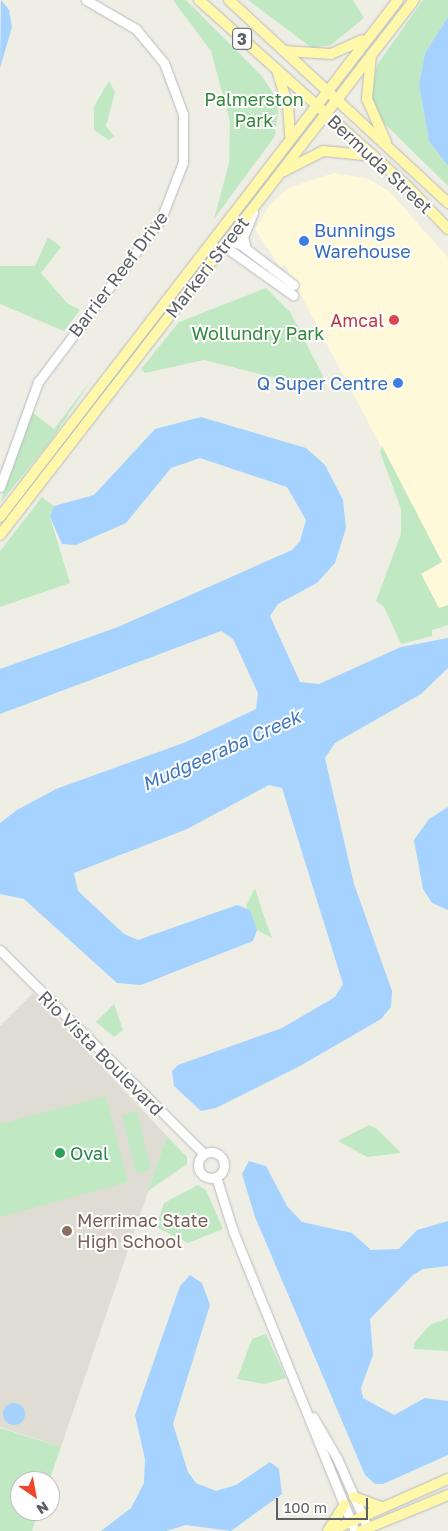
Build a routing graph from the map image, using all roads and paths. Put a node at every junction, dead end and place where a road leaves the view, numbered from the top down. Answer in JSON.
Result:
{"nodes":[{"id":1,"x":86,"y":0,"type":"edge"},
{"id":2,"x":199,"y":0,"type":"edge"},
{"id":3,"x":229,"y":0,"type":"edge"},
{"id":4,"x":398,"y":0,"type":"edge"},
{"id":5,"x":414,"y":0,"type":"edge"},
{"id":6,"x":367,"y":37,"type":"junction"},
{"id":7,"x":285,"y":51,"type":"junction"},
{"id":8,"x":371,"y":55,"type":"junction"},
{"id":9,"x":277,"y":70,"type":"junction"},
{"id":10,"x":327,"y":88,"type":"junction"},
{"id":11,"x":338,"y":99,"type":"junction"},
{"id":12,"x":315,"y":104,"type":"junction"},
{"id":13,"x":326,"y":114,"type":"junction"},
{"id":14,"x":290,"y":136,"type":"junction"},
{"id":15,"x":388,"y":146,"type":"junction"},
{"id":16,"x":374,"y":156,"type":"junction"},
{"id":17,"x":280,"y":174,"type":"junction"},
{"id":18,"x":448,"y":203,"type":"edge"},
{"id":19,"x":256,"y":204,"type":"junction"},
{"id":20,"x":448,"y":229,"type":"edge"},
{"id":21,"x":214,"y":239,"type":"junction"},
{"id":22,"x":226,"y":243,"type":"junction"},
{"id":23,"x":250,"y":252,"type":"junction"},
{"id":24,"x":254,"y":270,"type":"junction"},
{"id":25,"x":294,"y":285,"type":"dead end"},
{"id":26,"x":293,"y":295,"type":"dead end"},
{"id":27,"x":0,"y":487,"type":"edge"},
{"id":28,"x":0,"y":517,"type":"edge"},
{"id":29,"x":0,"y":535,"type":"edge"},
{"id":30,"x":0,"y":950,"type":"edge"},
{"id":31,"x":204,"y":1154,"type":"junction"},
{"id":32,"x":216,"y":1177,"type":"junction"},
{"id":33,"x":302,"y":1398,"type":"junction"},
{"id":34,"x":448,"y":1479,"type":"edge"},
{"id":35,"x":448,"y":1495,"type":"edge"},
{"id":36,"x":354,"y":1497,"type":"junction"},
{"id":37,"x":344,"y":1505,"type":"junction"},
{"id":38,"x":381,"y":1507,"type":"junction"},
{"id":39,"x":362,"y":1516,"type":"junction"},
{"id":40,"x":351,"y":1521,"type":"junction"},
{"id":41,"x":366,"y":1530,"type":"edge"},
{"id":42,"x":330,"y":1531,"type":"edge"},
{"id":43,"x":355,"y":1531,"type":"edge"}],
"edges":[{"from":1,"to":27,"type":"street","name":"Barrier Reef Drive"},
{"from":2,"to":9,"type":"main road","name":"Bermuda Street","number":"3"},
{"from":3,"to":7,"type":"main road","name":"Bermuda Street","number":"3"},
{"from":4,"to":6,"type":"main road","name":"Markeri Street"},
{"from":5,"to":8,"type":"main road","name":"Markeri Street"},
{"from":6,"to":7,"type":"main road"},
{"from":6,"to":10,"type":"main road","name":"Markeri Street"},
{"from":7,"to":10,"type":"main road","name":"Bermuda Street","number":"3"},
{"from":8,"to":11,"type":"main road","name":"Markeri Street"},
{"from":8,"to":15,"type":"main road"},
{"from":9,"to":12,"type":"main road","name":"Bermuda Street","number":"3"},
{"from":9,"to":14,"type":"main road"},
{"from":10,"to":11,"type":"main road","name":"Bermuda Street","number":"3"},
{"from":10,"to":12,"type":"main road","name":"Markeri Street"},
{"from":11,"to":13,"type":"main road","name":"Markeri Street"},
{"from":11,"to":15,"type":"main road","name":"Bermuda Street","number":"3"},
{"from":12,"to":13,"type":"main road","name":"Bermuda Street","number":"3"},
{"from":12,"to":14,"type":"main road","name":"Markeri Street"},
{"from":13,"to":16,"type":"main road","name":"Bermuda Street","number":"3"},
{"from":13,"to":17,"type":"main road","name":"Markeri Street"},
{"from":14,"to":21,"type":"main road","name":"Markeri Street"},
{"from":15,"to":18,"type":"main road","name":"Bermuda Street","number":"3"},
{"from":16,"to":17,"type":"main road"},
{"from":16,"to":20,"type":"main road","name":"Bermuda Street","number":"3"},
{"from":17,"to":19,"type":"main road","name":"Markeri Street"},
{"from":19,"to":22,"type":"main road","name":"Markeri Street"},
{"from":19,"to":23,"type":"street"},
{"from":21,"to":22,"type":"main road"},
{"from":21,"to":28,"type":"main road","name":"Markeri Street"},
{"from":22,"to":23,"type":"street"},
{"from":22,"to":24,"type":"street"},
{"from":22,"to":29,"type":"main road","name":"Markeri Street"},
{"from":23,"to":24,"type":"street"},
{"from":23,"to":25,"type":"street"},
{"from":24,"to":26,"type":"street"},
{"from":30,"to":31,"type":"street","name":"Rio Vista Boulevard"},
{"from":31,"to":32,"type":"street"},
{"from":31,"to":32,"type":"street"},
{"from":32,"to":33,"type":"street"},
{"from":33,"to":36,"type":"street"},
{"from":33,"to":37,"type":"street"},
{"from":34,"to":38,"type":"main road"},
{"from":35,"to":41,"type":"main road"},
{"from":36,"to":38,"type":"main road"},
{"from":36,"to":39,"type":"street"},
{"from":37,"to":40,"type":"street"},
{"from":37,"to":42,"type":"main road"},
{"from":38,"to":39,"type":"main road"},
{"from":39,"to":40,"type":"main road"},
{"from":39,"to":41,"type":"street"},
{"from":40,"to":42,"type":"main road"},
{"from":40,"to":43,"type":"street"}]}
